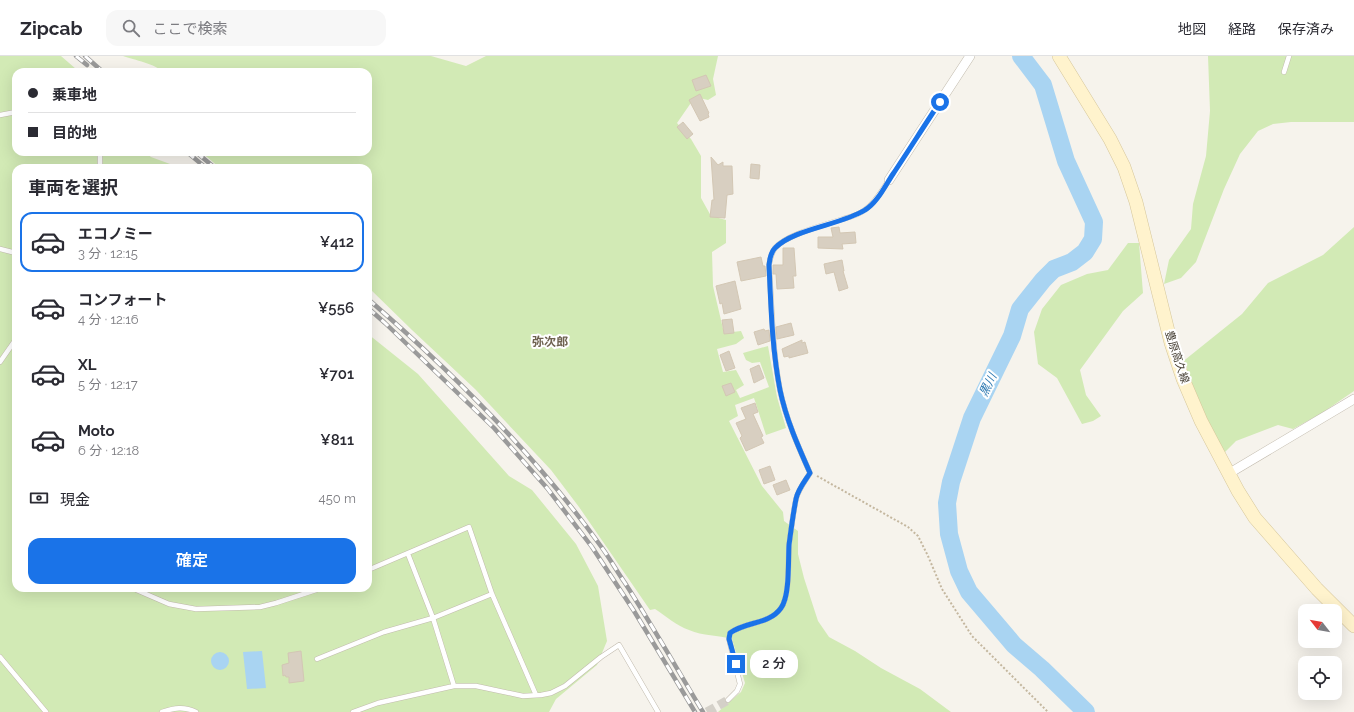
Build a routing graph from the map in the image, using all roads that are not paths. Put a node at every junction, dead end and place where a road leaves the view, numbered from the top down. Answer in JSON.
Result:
{"nodes":[{"id":1,"x":970,"y":56,"type":"edge"},
{"id":2,"x":1059,"y":56,"type":"edge"},
{"id":3,"x":1289,"y":56,"type":"edge"},
{"id":4,"x":1284,"y":72,"type":"dead end"},
{"id":5,"x":12,"y":113,"type":"edge"},
{"id":6,"x":0,"y":115,"type":"edge"},
{"id":7,"x":889,"y":180,"type":"joint"},
{"id":8,"x":0,"y":249,"type":"edge"},
{"id":9,"x":12,"y":252,"type":"edge"},
{"id":10,"x":12,"y":345,"type":"edge"},
{"id":11,"x":0,"y":362,"type":"edge"},
{"id":12,"x":1354,"y":399,"type":"edge"},
{"id":13,"x":1228,"y":474,"type":"junction"},
{"id":14,"x":408,"y":554,"type":"junction"},
{"id":15,"x":372,"y":568,"type":"edge"},
{"id":16,"x":141,"y":592,"type":"edge"},
{"id":17,"x":310,"y":592,"type":"edge"},
{"id":18,"x":492,"y":594,"type":"junction"},
{"id":19,"x":433,"y":618,"type":"junction"},
{"id":20,"x":1354,"y":626,"type":"edge"},
{"id":21,"x":0,"y":657,"type":"edge"},
{"id":22,"x":318,"y":659,"type":"dead end"},
{"id":23,"x":454,"y":686,"type":"junction"},
{"id":24,"x":536,"y":695,"type":"junction"},
{"id":25,"x":728,"y":700,"type":"tunnel mouth"},
{"id":26,"x":46,"y":712,"type":"edge"},
{"id":27,"x":162,"y":712,"type":"edge"},
{"id":28,"x":196,"y":712,"type":"edge"},
{"id":29,"x":353,"y":712,"type":"edge"},
{"id":30,"x":658,"y":712,"type":"edge"}],
"edges":[{"from":1,"to":7,"type":"street"},
{"from":2,"to":13,"type":"main road","name":"豊原高久線"},
{"from":3,"to":4,"type":"lane"},
{"from":5,"to":6,"type":"lane"},
{"from":7,"to":25,"type":"lane"},
{"from":8,"to":9,"type":"lane"},
{"from":10,"to":11,"type":"lane"},
{"from":12,"to":13,"type":"street"},
{"from":13,"to":20,"type":"main road","name":"豊原高久線"},
{"from":14,"to":15,"type":"lane"},
{"from":14,"to":18,"type":"lane"},
{"from":14,"to":19,"type":"lane"},
{"from":16,"to":17,"type":"lane"},
{"from":18,"to":19,"type":"lane"},
{"from":18,"to":24,"type":"lane"},
{"from":19,"to":22,"type":"lane"},
{"from":19,"to":23,"type":"lane"},
{"from":21,"to":26,"type":"lane"},
{"from":23,"to":24,"type":"lane"},
{"from":23,"to":29,"type":"lane"},
{"from":24,"to":30,"type":"lane"},
{"from":27,"to":28,"type":"lane"}]}
